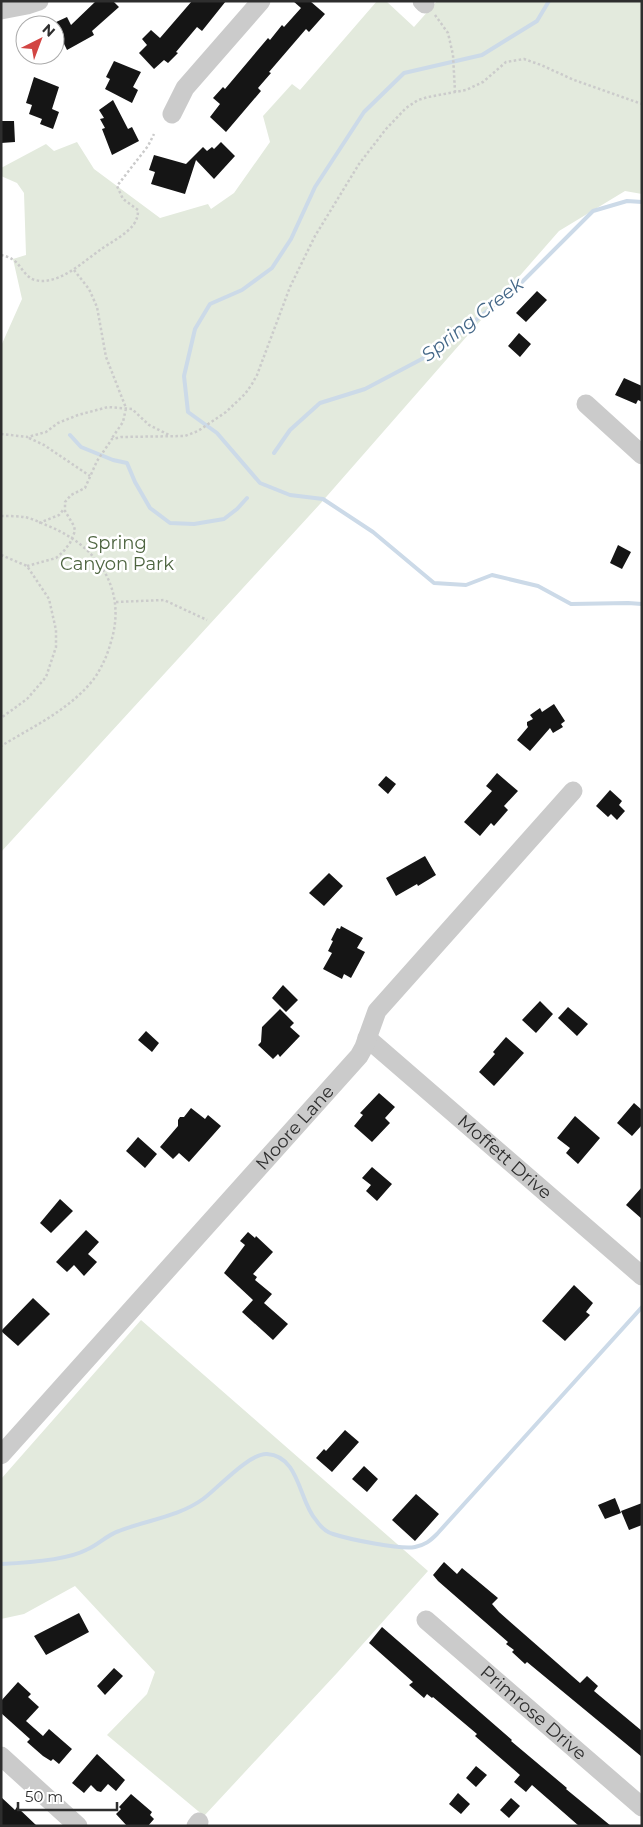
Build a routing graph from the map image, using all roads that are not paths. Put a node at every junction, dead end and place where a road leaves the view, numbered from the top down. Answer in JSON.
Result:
{"nodes":[{"id":1,"x":39,"y":1,"type":"edge"},
{"id":2,"x":261,"y":1,"type":"edge"},
{"id":3,"x":1,"y":10,"type":"edge"},
{"id":4,"x":172,"y":114,"type":"dead end"},
{"id":5,"x":586,"y":404,"type":"dead end"},
{"id":6,"x":642,"y":455,"type":"edge"},
{"id":7,"x":573,"y":791,"type":"dead end"},
{"id":8,"x":368,"y":1038,"type":"junction"},
{"id":9,"x":642,"y":1276,"type":"edge"},
{"id":10,"x":1,"y":1455,"type":"edge"},
{"id":11,"x":426,"y":1620,"type":"dead end"},
{"id":12,"x":1,"y":1756,"type":"edge"},
{"id":13,"x":642,"y":1807,"type":"edge"},
{"id":14,"x":78,"y":1826,"type":"edge"}],
"edges":[{"from":1,"to":3,"type":"street"},
{"from":2,"to":4,"type":"street"},
{"from":5,"to":6,"type":"street"},
{"from":7,"to":8,"type":"street","name":"Moore Lane"},
{"from":8,"to":9,"type":"street","name":"Moffett Drive"},
{"from":8,"to":10,"type":"street","name":"Moore Lane"},
{"from":11,"to":13,"type":"street","name":"Primrose Drive"},
{"from":12,"to":14,"type":"street"}]}
